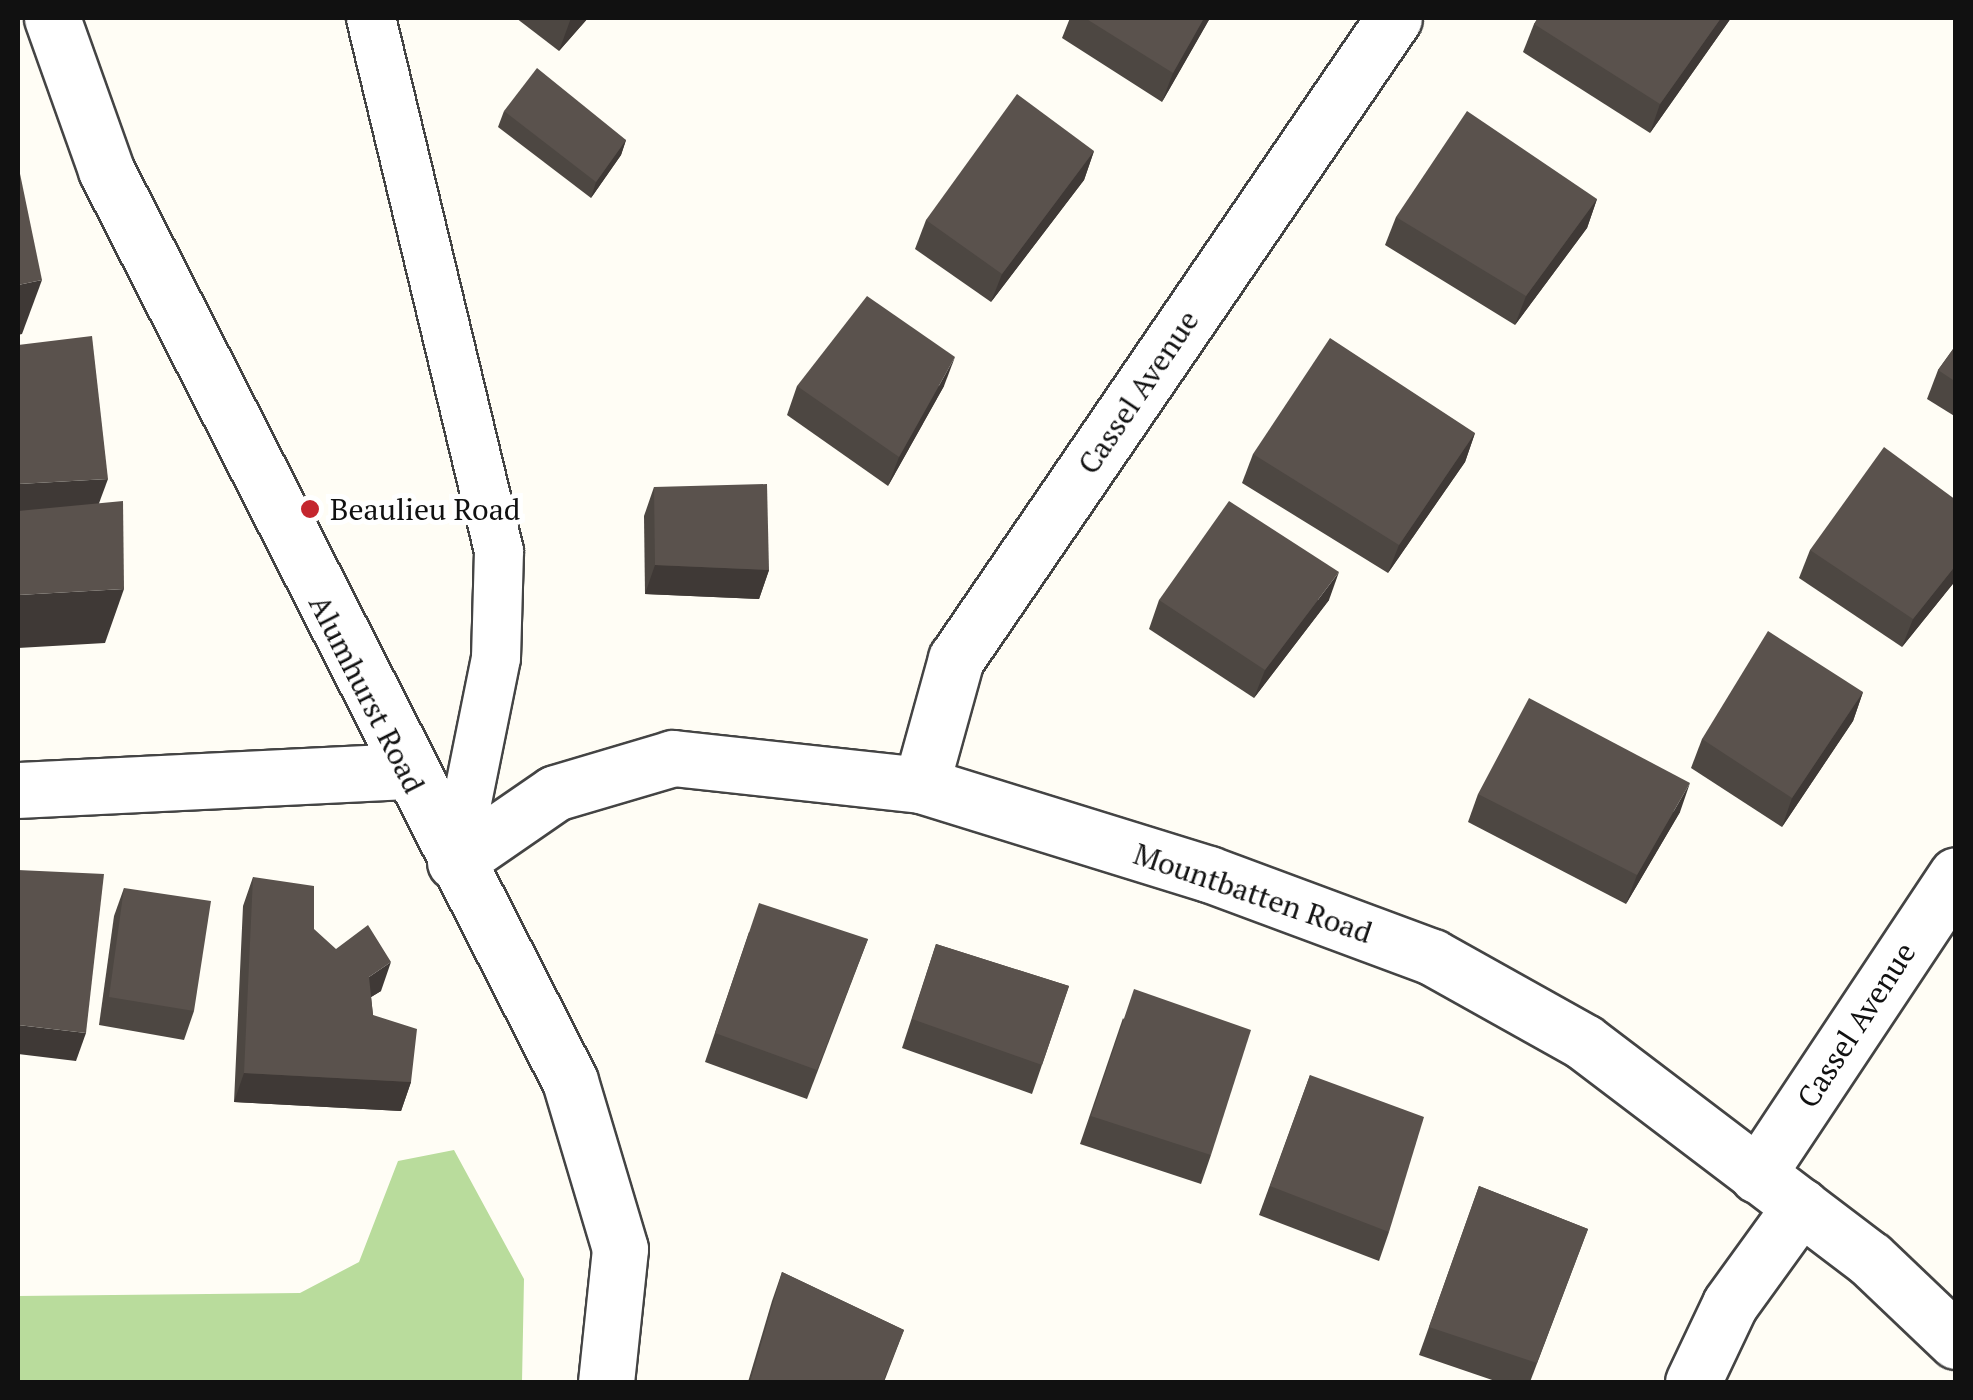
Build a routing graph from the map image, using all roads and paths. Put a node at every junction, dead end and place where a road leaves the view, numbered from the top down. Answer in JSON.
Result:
{"nodes":[{"id":1,"x":52,"y":18,"type":"edge"},
{"id":2,"x":371,"y":18,"type":"edge"},
{"id":3,"x":1394,"y":18,"type":"edge"},
{"id":4,"x":405,"y":771,"type":"junction"},
{"id":5,"x":921,"y":785,"type":"junction"},
{"id":6,"x":18,"y":790,"type":"edge"},
{"id":7,"x":455,"y":862,"type":"junction"},
{"id":8,"x":1956,"y":875,"type":"edge"},
{"id":9,"x":1757,"y":1175,"type":"junction"},
{"id":10,"x":1801,"y":1206,"type":"junction"},
{"id":11,"x":1956,"y":1341,"type":"edge"},
{"id":12,"x":606,"y":1382,"type":"edge"},
{"id":13,"x":1693,"y":1382,"type":"edge"}],
"edges":[{"from":1,"to":4,"type":"street","name":"Alumhurst Road"},
{"from":2,"to":7,"type":"lane"},
{"from":3,"to":5,"type":"street","name":"Cassel Avenue"},
{"from":4,"to":6,"type":"street"},
{"from":4,"to":7,"type":"street","name":"Alumhurst Road"},
{"from":5,"to":7,"type":"street","name":"Mountbatten Road"},
{"from":5,"to":9,"type":"street","name":"Mountbatten Road"},
{"from":7,"to":12,"type":"street","name":"Alumhurst Road"},
{"from":8,"to":9,"type":"street","name":"Cassel Avenue"},
{"from":9,"to":10,"type":"street","name":"Mountbatten Road"},
{"from":10,"to":11,"type":"street","name":"Mountbatten Road"},
{"from":10,"to":13,"type":"street"}]}
